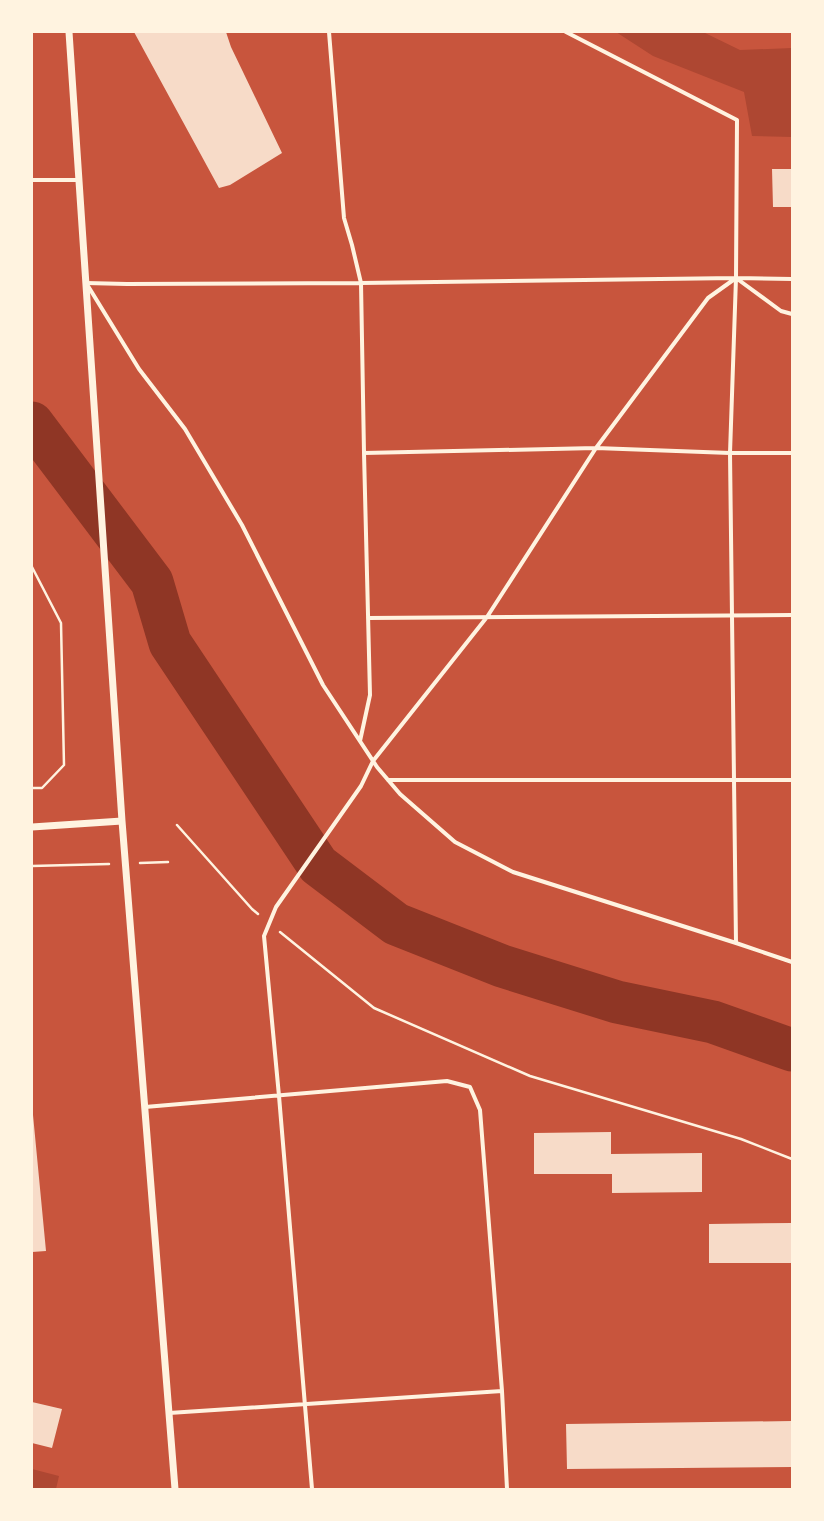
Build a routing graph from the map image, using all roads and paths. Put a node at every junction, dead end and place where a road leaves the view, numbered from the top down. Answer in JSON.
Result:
{"nodes":[{"id":1,"x":69,"y":32,"type":"edge"},
{"id":2,"x":329,"y":32,"type":"edge"},
{"id":3,"x":566,"y":32,"type":"edge"},
{"id":4,"x":32,"y":180,"type":"edge"},
{"id":5,"x":79,"y":180,"type":"junction"},
{"id":6,"x":736,"y":278,"type":"junction"},
{"id":7,"x":792,"y":279,"type":"edge"},
{"id":8,"x":86,"y":283,"type":"junction"},
{"id":9,"x":361,"y":283,"type":"junction"},
{"id":10,"x":792,"y":314,"type":"edge"},
{"id":11,"x":596,"y":448,"type":"junction"},
{"id":12,"x":364,"y":453,"type":"junction"},
{"id":13,"x":792,"y":453,"type":"edge"},
{"id":14,"x":730,"y":454,"type":"junction"},
{"id":15,"x":32,"y":567,"type":"edge"},
{"id":16,"x":792,"y":615,"type":"edge"},
{"id":17,"x":732,"y":616,"type":"junction"},
{"id":18,"x":487,"y":617,"type":"junction"},
{"id":19,"x":368,"y":618,"type":"junction"},
{"id":20,"x":360,"y":742,"type":"junction"},
{"id":21,"x":373,"y":761,"type":"junction"},
{"id":22,"x":388,"y":780,"type":"junction"},
{"id":23,"x":733,"y":780,"type":"junction"},
{"id":24,"x":792,"y":780,"type":"edge"},
{"id":25,"x":32,"y":788,"type":"edge"},
{"id":26,"x":122,"y":821,"type":"junction"},
{"id":27,"x":177,"y":825,"type":"dead end"},
{"id":28,"x":32,"y":827,"type":"edge"},
{"id":29,"x":168,"y":862,"type":"dead end"},
{"id":30,"x":126,"y":864,"type":"junction"},
{"id":31,"x":32,"y":866,"type":"edge"},
{"id":32,"x":269,"y":923,"type":"junction"},
{"id":33,"x":736,"y":943,"type":"junction"},
{"id":34,"x":792,"y":962,"type":"edge"},
{"id":35,"x":279,"y":1096,"type":"junction"},
{"id":36,"x":145,"y":1108,"type":"junction"},
{"id":37,"x":792,"y":1159,"type":"edge"},
{"id":38,"x":502,"y":1391,"type":"junction"},
{"id":39,"x":305,"y":1404,"type":"junction"},
{"id":40,"x":169,"y":1413,"type":"junction"},
{"id":41,"x":175,"y":1489,"type":"edge"},
{"id":42,"x":312,"y":1489,"type":"edge"},
{"id":43,"x":508,"y":1489,"type":"edge"}],
"edges":[{"from":1,"to":5,"type":"street"},
{"from":2,"to":9,"type":"street"},
{"from":3,"to":6,"type":"street"},
{"from":4,"to":5,"type":"street"},
{"from":5,"to":8,"type":"street"},
{"from":6,"to":7,"type":"street"},
{"from":6,"to":9,"type":"street"},
{"from":6,"to":10,"type":"street"},
{"from":6,"to":11,"type":"street"},
{"from":6,"to":14,"type":"street"},
{"from":8,"to":9,"type":"street"},
{"from":8,"to":20,"type":"street"},
{"from":8,"to":26,"type":"street"},
{"from":9,"to":12,"type":"street"},
{"from":11,"to":12,"type":"street"},
{"from":11,"to":14,"type":"street"},
{"from":11,"to":18,"type":"street"},
{"from":12,"to":19,"type":"street"},
{"from":13,"to":14,"type":"street"},
{"from":14,"to":17,"type":"street"},
{"from":15,"to":25,"type":"path"},
{"from":16,"to":17,"type":"street"},
{"from":17,"to":18,"type":"street"},
{"from":17,"to":23,"type":"street"},
{"from":18,"to":19,"type":"street"},
{"from":18,"to":21,"type":"street"},
{"from":19,"to":20,"type":"street"},
{"from":20,"to":21,"type":"street"},
{"from":21,"to":22,"type":"street"},
{"from":21,"to":32,"type":"street"},
{"from":22,"to":23,"type":"street"},
{"from":22,"to":33,"type":"street"},
{"from":23,"to":24,"type":"street"},
{"from":23,"to":33,"type":"street"},
{"from":26,"to":28,"type":"street"},
{"from":26,"to":30,"type":"street"},
{"from":27,"to":32,"type":"path"},
{"from":29,"to":30,"type":"path"},
{"from":30,"to":31,"type":"path"},
{"from":30,"to":36,"type":"street"},
{"from":32,"to":35,"type":"street"},
{"from":32,"to":37,"type":"path"},
{"from":33,"to":34,"type":"street"},
{"from":35,"to":36,"type":"street"},
{"from":35,"to":38,"type":"street"},
{"from":35,"to":39,"type":"street"},
{"from":36,"to":40,"type":"street"},
{"from":38,"to":39,"type":"street"},
{"from":38,"to":43,"type":"street"},
{"from":39,"to":40,"type":"street"},
{"from":39,"to":42,"type":"street"},
{"from":40,"to":41,"type":"street"}]}
